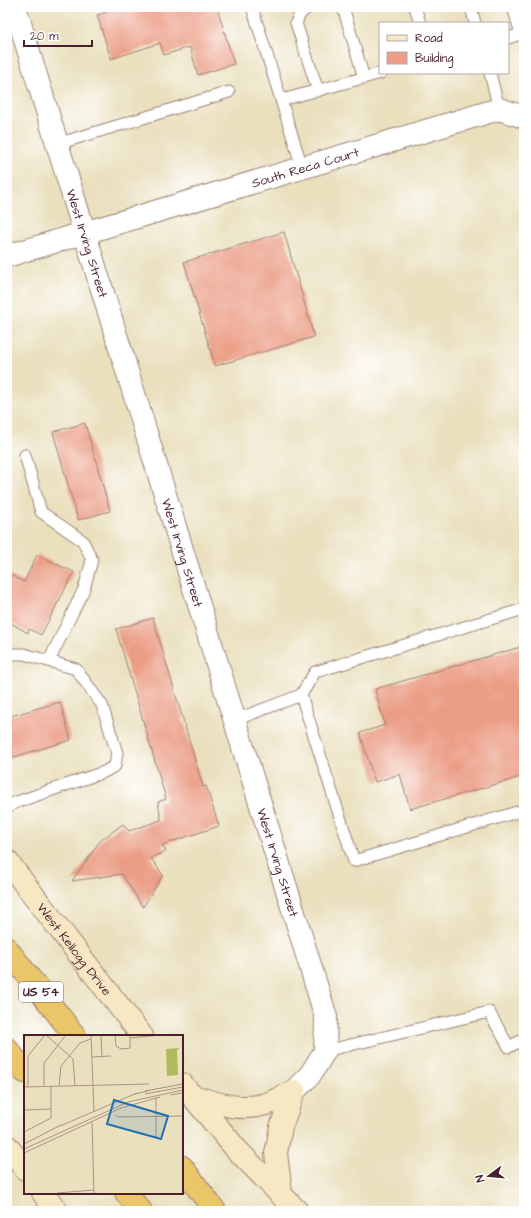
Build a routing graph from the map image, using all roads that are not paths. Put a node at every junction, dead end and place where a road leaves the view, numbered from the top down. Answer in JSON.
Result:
{"nodes":[{"id":1,"x":15,"y":7,"type":"edge"},
{"id":2,"x":252,"y":7,"type":"edge"},
{"id":3,"x":308,"y":7,"type":"edge"},
{"id":4,"x":343,"y":7,"type":"edge"},
{"id":5,"x":415,"y":7,"type":"edge"},
{"id":6,"x":471,"y":7,"type":"edge"},
{"id":7,"x":513,"y":7,"type":"edge"},
{"id":8,"x":420,"y":22,"type":"edge"},
{"id":9,"x":476,"y":22,"type":"edge"},
{"id":10,"x":523,"y":34,"type":"edge"},
{"id":11,"x":509,"y":38,"type":"edge"},
{"id":12,"x":379,"y":74,"type":"edge"},
{"id":13,"x":490,"y":74,"type":"edge"},
{"id":14,"x":364,"y":78,"type":"junction"},
{"id":15,"x":318,"y":91,"type":"junction"},
{"id":16,"x":229,"y":92,"type":"dead end"},
{"id":17,"x":282,"y":100,"type":"junction"},
{"id":18,"x":499,"y":109,"type":"junction"},
{"id":19,"x":524,"y":117,"type":"edge"},
{"id":20,"x":57,"y":144,"type":"junction"},
{"id":21,"x":302,"y":168,"type":"junction"},
{"id":22,"x":85,"y":232,"type":"junction"},
{"id":23,"x":7,"y":256,"type":"edge"},
{"id":24,"x":25,"y":455,"type":"dead end"},
{"id":25,"x":524,"y":609,"type":"edge"},
{"id":26,"x":7,"y":654,"type":"edge"},
{"id":27,"x":49,"y":661,"type":"junction"},
{"id":28,"x":301,"y":695,"type":"junction"},
{"id":29,"x":235,"y":720,"type":"junction"},
{"id":30,"x":7,"y":808,"type":"edge"},
{"id":31,"x":524,"y":810,"type":"edge"},
{"id":32,"x":7,"y":862,"type":"edge"},
{"id":33,"x":7,"y":949,"type":"edge"},
{"id":34,"x":74,"y":1035,"type":"edge"},
{"id":35,"x":141,"y":1035,"type":"edge"},
{"id":36,"x":524,"y":1039,"type":"edge"},
{"id":37,"x":7,"y":1049,"type":"edge"},
{"id":38,"x":325,"y":1051,"type":"junction"},
{"id":39,"x":24,"y":1071,"type":"edge"},
{"id":40,"x":187,"y":1090,"type":"edge"},
{"id":41,"x":294,"y":1091,"type":"junction"},
{"id":42,"x":7,"y":1146,"type":"edge"},
{"id":43,"x":24,"y":1168,"type":"edge"},
{"id":44,"x":183,"y":1168,"type":"edge"},
{"id":45,"x":281,"y":1193,"type":"junction"},
{"id":46,"x":44,"y":1194,"type":"edge"},
{"id":47,"x":127,"y":1194,"type":"edge"},
{"id":48,"x":57,"y":1211,"type":"edge"},
{"id":49,"x":141,"y":1211,"type":"edge"},
{"id":50,"x":215,"y":1211,"type":"edge"},
{"id":51,"x":297,"y":1211,"type":"edge"}],
"edges":[{"from":1,"to":20,"type":"street","name":"West Irving Street"},
{"from":2,"to":17,"type":"lane"},
{"from":3,"to":15,"type":"lane"},
{"from":4,"to":14,"type":"lane"},
{"from":5,"to":8,"type":"lane"},
{"from":6,"to":9,"type":"lane"},
{"from":7,"to":10,"type":"lane"},
{"from":10,"to":11,"type":"lane"},
{"from":12,"to":14,"type":"lane"},
{"from":13,"to":18,"type":"lane"},
{"from":14,"to":15,"type":"lane"},
{"from":15,"to":17,"type":"lane"},
{"from":16,"to":20,"type":"lane"},
{"from":17,"to":21,"type":"lane"},
{"from":18,"to":19,"type":"street"},
{"from":18,"to":21,"type":"street","name":"South Reca Court"},
{"from":20,"to":22,"type":"street","name":"West Irving Street"},
{"from":21,"to":22,"type":"street","name":"South Reca Court"},
{"from":22,"to":23,"type":"street","name":"South Reca Court"},
{"from":22,"to":29,"type":"street","name":"West Irving Street"},
{"from":24,"to":27,"type":"lane"},
{"from":25,"to":28,"type":"lane"},
{"from":26,"to":27,"type":"lane"},
{"from":27,"to":30,"type":"lane"},
{"from":28,"to":29,"type":"lane"},
{"from":28,"to":31,"type":"lane"},
{"from":29,"to":38,"type":"street","name":"West Irving Street"},
{"from":32,"to":35,"type":"main road","name":"West Kellogg Drive"},
{"from":33,"to":34,"type":"highway","number":"US 54"},
{"from":36,"to":38,"type":"lane"},
{"from":37,"to":39,"type":"highway"},
{"from":38,"to":41,"type":"street"},
{"from":40,"to":41,"type":"main road"},
{"from":40,"to":45,"type":"main road"},
{"from":41,"to":45,"type":"main road"},
{"from":42,"to":43,"type":"main road"},
{"from":44,"to":50,"type":"highway"},
{"from":45,"to":51,"type":"main road"},
{"from":46,"to":48,"type":"main road"},
{"from":47,"to":49,"type":"highway"}]}
